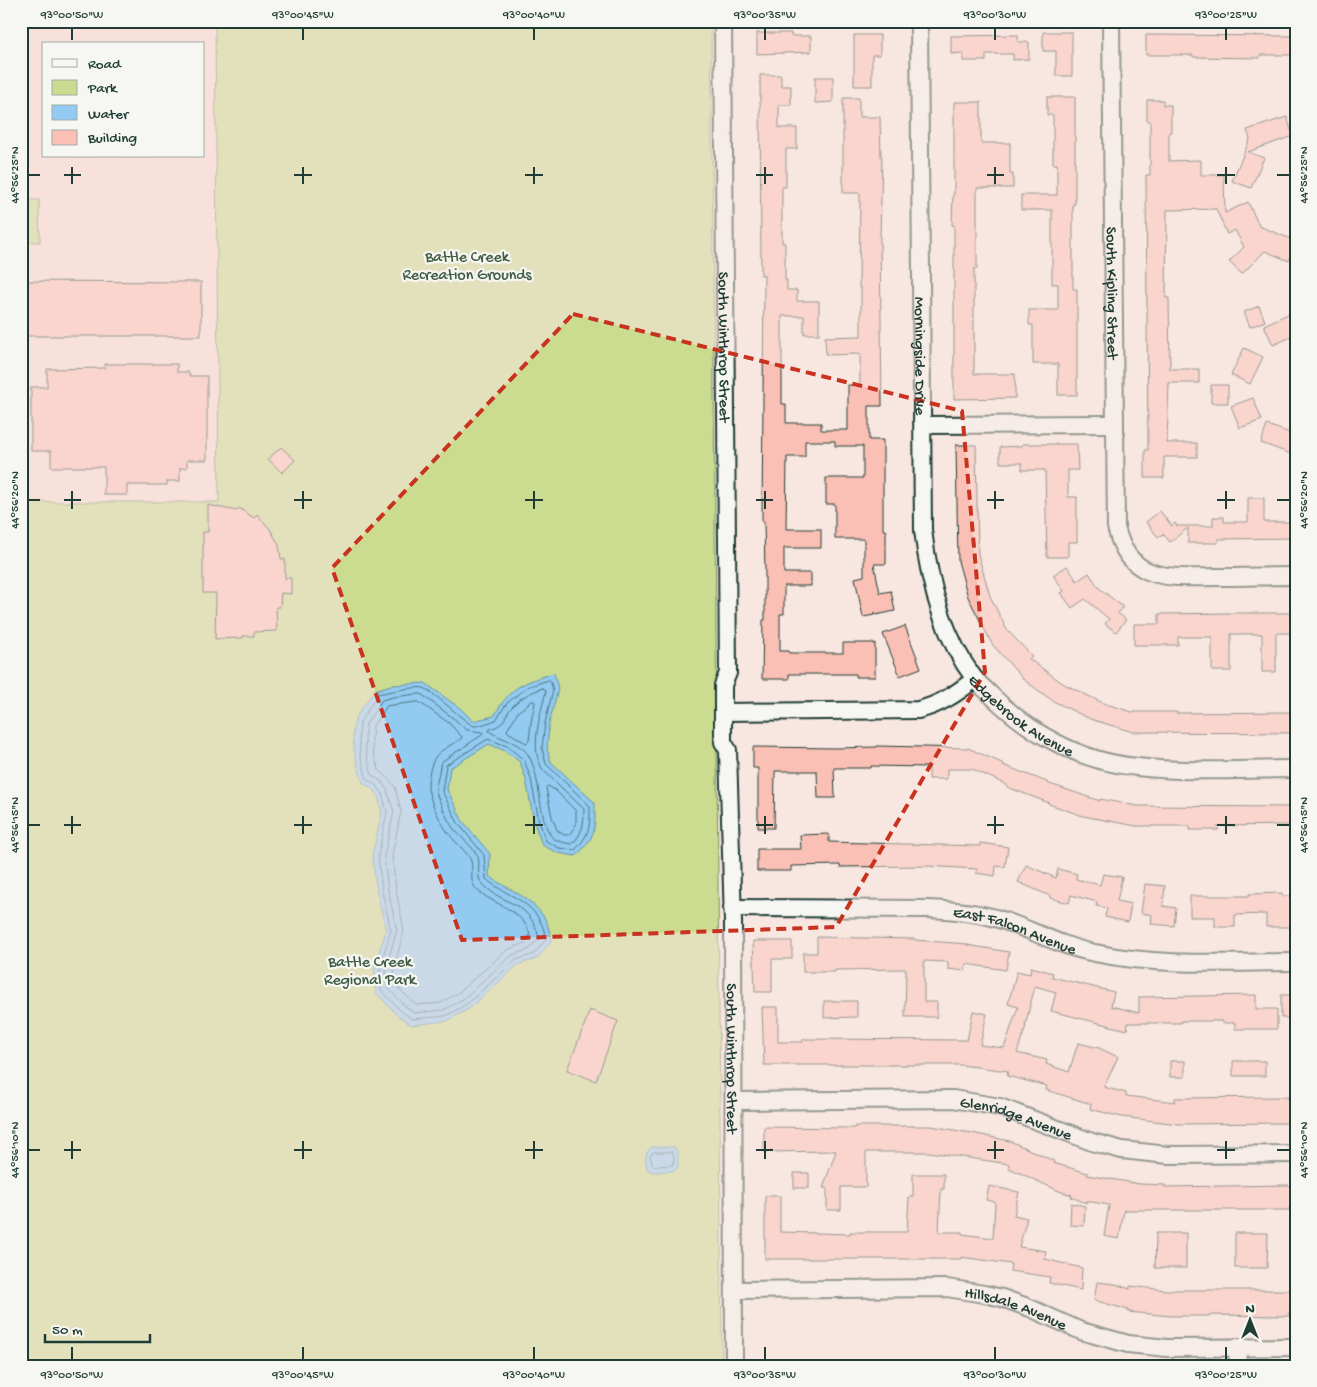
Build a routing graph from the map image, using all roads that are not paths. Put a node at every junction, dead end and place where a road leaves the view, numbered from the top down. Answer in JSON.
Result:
{"nodes":[{"id":1,"x":723,"y":21,"type":"edge"},
{"id":2,"x":919,"y":21,"type":"edge"},
{"id":3,"x":1111,"y":21,"type":"edge"},
{"id":4,"x":1114,"y":424,"type":"junction"},
{"id":5,"x":923,"y":425,"type":"junction"},
{"id":6,"x":1296,"y":576,"type":"edge"},
{"id":7,"x":975,"y":679,"type":"junction"},
{"id":8,"x":729,"y":712,"type":"junction"},
{"id":9,"x":1296,"y":769,"type":"edge"},
{"id":10,"x":732,"y":908,"type":"junction"},
{"id":11,"x":1296,"y":962,"type":"edge"},
{"id":12,"x":734,"y":1101,"type":"junction"},
{"id":13,"x":1296,"y":1154,"type":"edge"},
{"id":14,"x":734,"y":1290,"type":"junction"},
{"id":15,"x":1238,"y":1347,"type":"junction"},
{"id":16,"x":1296,"y":1347,"type":"edge"},
{"id":17,"x":734,"y":1366,"type":"edge"},
{"id":18,"x":1238,"y":1366,"type":"edge"}],
"edges":[{"from":1,"to":8,"type":"street","name":"South Winthrop Street"},
{"from":2,"to":5,"type":"street","name":"Morningside Drive"},
{"from":3,"to":4,"type":"street","name":"South Kipling Street"},
{"from":4,"to":5,"type":"street"},
{"from":4,"to":6,"type":"street","name":"South Kipling Street"},
{"from":5,"to":7,"type":"street","name":"Morningside Drive"},
{"from":7,"to":8,"type":"street","name":"Edgebrook Avenue"},
{"from":7,"to":9,"type":"street","name":"Edgebrook Avenue"},
{"from":8,"to":10,"type":"street","name":"South Winthrop Street"},
{"from":10,"to":11,"type":"street","name":"East Falcon Avenue"},
{"from":10,"to":12,"type":"street","name":"South Winthrop Street"},
{"from":12,"to":13,"type":"street","name":"Glenridge Avenue"},
{"from":12,"to":14,"type":"street","name":"South Winthrop Street"},
{"from":14,"to":15,"type":"street","name":"Hillsdale Avenue"},
{"from":14,"to":17,"type":"street","name":"South Winthrop Street"},
{"from":15,"to":16,"type":"street","name":"Hillsdale Avenue"},
{"from":15,"to":18,"type":"street"}]}
